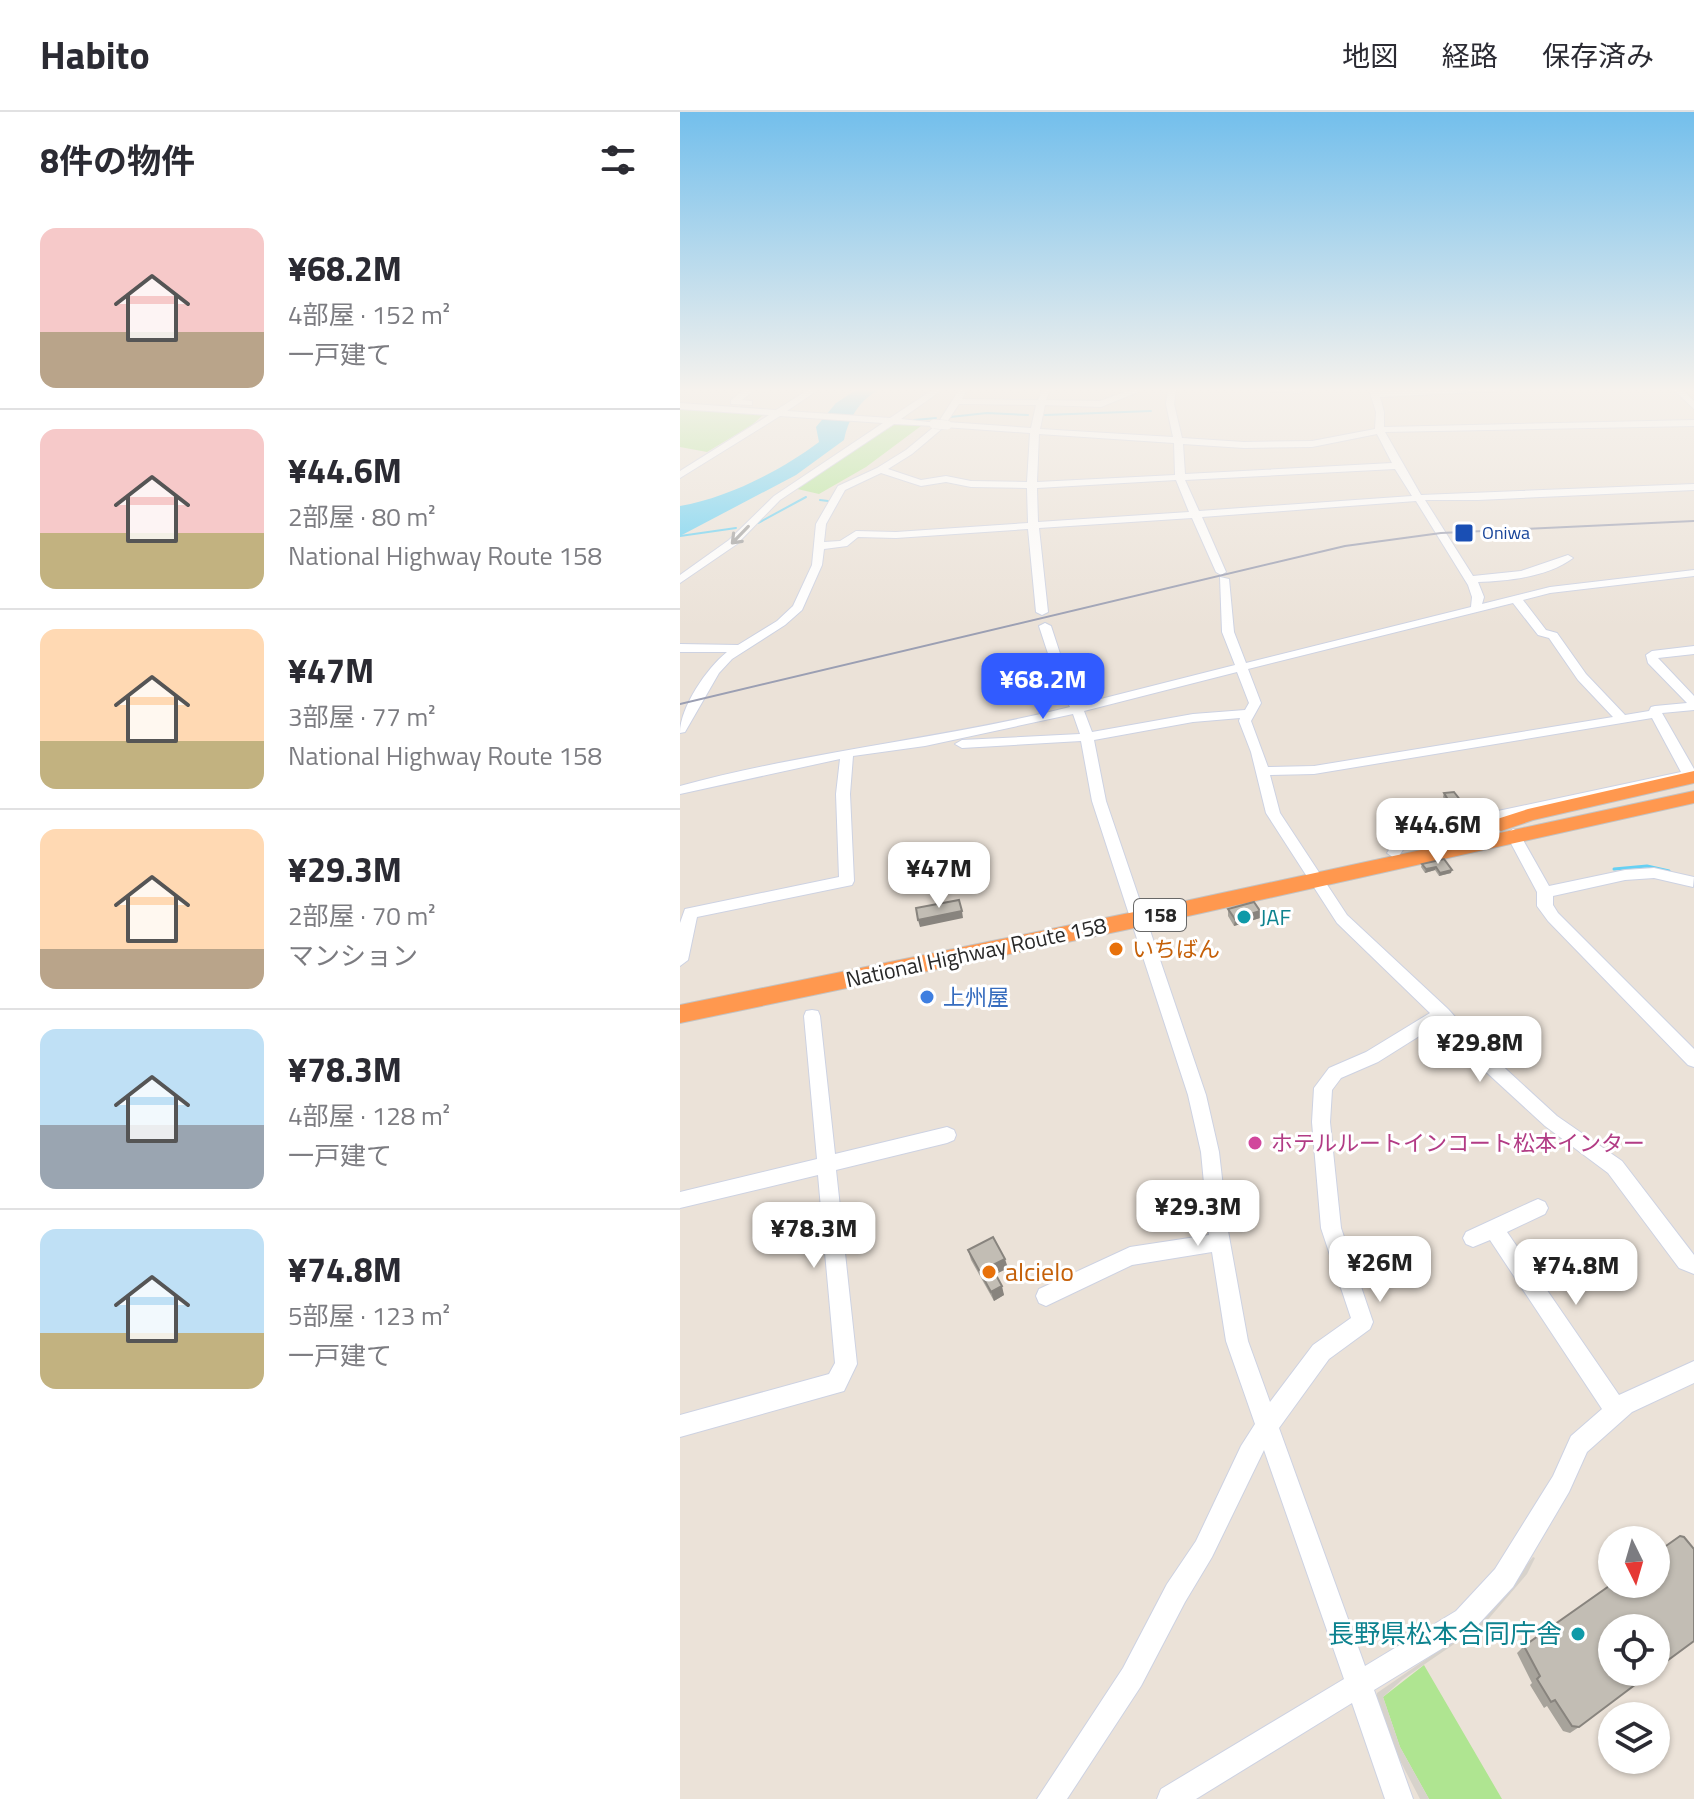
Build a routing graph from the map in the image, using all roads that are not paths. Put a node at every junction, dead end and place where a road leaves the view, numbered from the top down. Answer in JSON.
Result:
{"nodes":[{"id":1,"x":821,"y":469,"type":"edge"},
{"id":2,"x":1034,"y":469,"type":"edge"},
{"id":3,"x":1179,"y":469,"type":"edge"},
{"id":4,"x":1352,"y":469,"type":"edge"},
{"id":5,"x":1400,"y":469,"type":"edge"},
{"id":6,"x":880,"y":470,"type":"joint"},
{"id":7,"x":1180,"y":479,"type":"junction"},
{"id":8,"x":1034,"y":485,"type":"junction"},
{"id":9,"x":1694,"y":487,"type":"edge"},
{"id":10,"x":1419,"y":498,"type":"junction"},
{"id":11,"x":1196,"y":514,"type":"junction"},
{"id":12,"x":1034,"y":525,"type":"junction"},
{"id":13,"x":819,"y":546,"type":"junction"},
{"id":14,"x":1568,"y":558,"type":"dead end"},
{"id":15,"x":1694,"y":573,"type":"edge"},
{"id":16,"x":1471,"y":579,"type":"junction"},
{"id":17,"x":680,"y":580,"type":"edge"},
{"id":18,"x":1515,"y":598,"type":"junction"},
{"id":19,"x":1476,"y":608,"type":"junction"},
{"id":20,"x":1042,"y":612,"type":"dead end"},
{"id":21,"x":1045,"y":626,"type":"dead end"},
{"id":22,"x":680,"y":648,"type":"edge"},
{"id":23,"x":737,"y":648,"type":"junction"},
{"id":24,"x":1694,"y":650,"type":"edge"},
{"id":25,"x":1242,"y":666,"type":"junction"},
{"id":26,"x":1694,"y":704,"type":"edge"},
{"id":27,"x":1077,"y":709,"type":"junction"},
{"id":28,"x":1248,"y":714,"type":"junction"},
{"id":29,"x":1656,"y":714,"type":"junction"},
{"id":30,"x":1622,"y":719,"type":"junction"},
{"id":31,"x":680,"y":729,"type":"edge"},
{"id":32,"x":1088,"y":737,"type":"junction"},
{"id":33,"x":925,"y":742,"type":"junction"},
{"id":34,"x":847,"y":753,"type":"junction"},
{"id":35,"x":1262,"y":771,"type":"junction"},
{"id":36,"x":1692,"y":784,"type":"edge"},
{"id":37,"x":680,"y":790,"type":"edge"},
{"id":38,"x":1513,"y":834,"type":"junction"},
{"id":39,"x":1394,"y":853,"type":"junction"},
{"id":40,"x":1312,"y":876,"type":"junction"},
{"id":41,"x":1693,"y":882,"type":"edge"},
{"id":42,"x":1545,"y":892,"type":"junction"},
{"id":43,"x":1137,"y":914,"type":"junction"},
{"id":44,"x":680,"y":960,"type":"edge"},
{"id":45,"x":680,"y":1004,"type":"edge"},
{"id":46,"x":680,"y":1014,"type":"edge"},
{"id":47,"x":1442,"y":1014,"type":"junction"},
{"id":48,"x":812,"y":1016,"type":"dead end"},
{"id":49,"x":1694,"y":1060,"type":"edge"},
{"id":50,"x":947,"y":1135,"type":"dead end"},
{"id":51,"x":825,"y":1164,"type":"junction"},
{"id":52,"x":680,"y":1200,"type":"edge"},
{"id":53,"x":1538,"y":1208,"type":"dead end"},
{"id":54,"x":1495,"y":1230,"type":"junction"},
{"id":55,"x":1473,"y":1238,"type":"dead end"},
{"id":56,"x":1219,"y":1242,"type":"junction"},
{"id":57,"x":1694,"y":1265,"type":"edge"},
{"id":58,"x":1046,"y":1296,"type":"dead end"},
{"id":59,"x":1694,"y":1372,"type":"edge"},
{"id":60,"x":1616,"y":1410,"type":"junction"},
{"id":61,"x":680,"y":1426,"type":"edge"},
{"id":62,"x":1266,"y":1428,"type":"junction"},
{"id":63,"x":1358,"y":1686,"type":"junction"},
{"id":64,"x":1051,"y":1799,"type":"edge"},
{"id":65,"x":1171,"y":1799,"type":"edge"},
{"id":66,"x":1399,"y":1799,"type":"edge"}],
"edges":[{"from":1,"to":17,"type":"street","one_way":true},
{"from":2,"to":8,"type":"street"},
{"from":3,"to":7,"type":"street"},
{"from":4,"to":7,"type":"street"},
{"from":5,"to":10,"type":"street"},
{"from":6,"to":8,"type":"street"},
{"from":6,"to":13,"type":"street"},
{"from":7,"to":8,"type":"street"},
{"from":7,"to":11,"type":"street"},
{"from":8,"to":12,"type":"street"},
{"from":9,"to":10,"type":"street"},
{"from":10,"to":11,"type":"street"},
{"from":10,"to":16,"type":"street"},
{"from":11,"to":12,"type":"street"},
{"from":11,"to":25,"type":"street"},
{"from":12,"to":13,"type":"street"},
{"from":12,"to":20,"type":"street"},
{"from":13,"to":23,"type":"street"},
{"from":14,"to":16,"type":"street"},
{"from":15,"to":18,"type":"street"},
{"from":16,"to":19,"type":"street"},
{"from":18,"to":19,"type":"street"},
{"from":18,"to":30,"type":"street"},
{"from":19,"to":25,"type":"street"},
{"from":21,"to":27,"type":"street"},
{"from":22,"to":23,"type":"street"},
{"from":23,"to":31,"type":"street"},
{"from":24,"to":26,"type":"street"},
{"from":25,"to":27,"type":"street"},
{"from":25,"to":28,"type":"street"},
{"from":26,"to":29,"type":"street"},
{"from":27,"to":32,"type":"street"},
{"from":27,"to":33,"type":"street"},
{"from":28,"to":32,"type":"street"},
{"from":28,"to":35,"type":"street"},
{"from":29,"to":30,"type":"street"},
{"from":29,"to":36,"type":"street"},
{"from":30,"to":35,"type":"street"},
{"from":32,"to":33,"type":"street"},
{"from":32,"to":43,"type":"street"},
{"from":33,"to":34,"type":"street"},
{"from":34,"to":37,"type":"street"},
{"from":34,"to":44,"type":"street"},
{"from":35,"to":40,"type":"street"},
{"from":36,"to":38,"type":"highway","name":"National Highway Route 158","number":"158"},
{"from":36,"to":39,"type":"highway","name":"National Highway Route 158","number":"158"},
{"from":36,"to":39,"type":"street"},
{"from":38,"to":40,"type":"highway","name":"National Highway Route 158","number":"158"},
{"from":38,"to":42,"type":"street"},
{"from":39,"to":40,"type":"highway","name":"National Highway Route 158","number":"158"},
{"from":40,"to":43,"type":"highway","name":"National Highway Route 158","number":"158"},
{"from":40,"to":47,"type":"street"},
{"from":41,"to":42,"type":"street"},
{"from":42,"to":49,"type":"street"},
{"from":43,"to":45,"type":"highway","name":"National Highway Route 158","number":"158"},
{"from":43,"to":46,"type":"highway","name":"National Highway Route 158","number":"158"},
{"from":43,"to":56,"type":"street"},
{"from":47,"to":57,"type":"street"},
{"from":47,"to":62,"type":"street"},
{"from":48,"to":51,"type":"street"},
{"from":50,"to":51,"type":"street"},
{"from":51,"to":52,"type":"street"},
{"from":51,"to":61,"type":"street"},
{"from":53,"to":54,"type":"street"},
{"from":54,"to":55,"type":"street"},
{"from":54,"to":60,"type":"street"},
{"from":56,"to":58,"type":"street"},
{"from":56,"to":62,"type":"street"},
{"from":59,"to":60,"type":"street"},
{"from":60,"to":63,"type":"street"},
{"from":62,"to":63,"type":"street"},
{"from":62,"to":64,"type":"street"},
{"from":63,"to":65,"type":"street"},
{"from":63,"to":66,"type":"street"}]}
